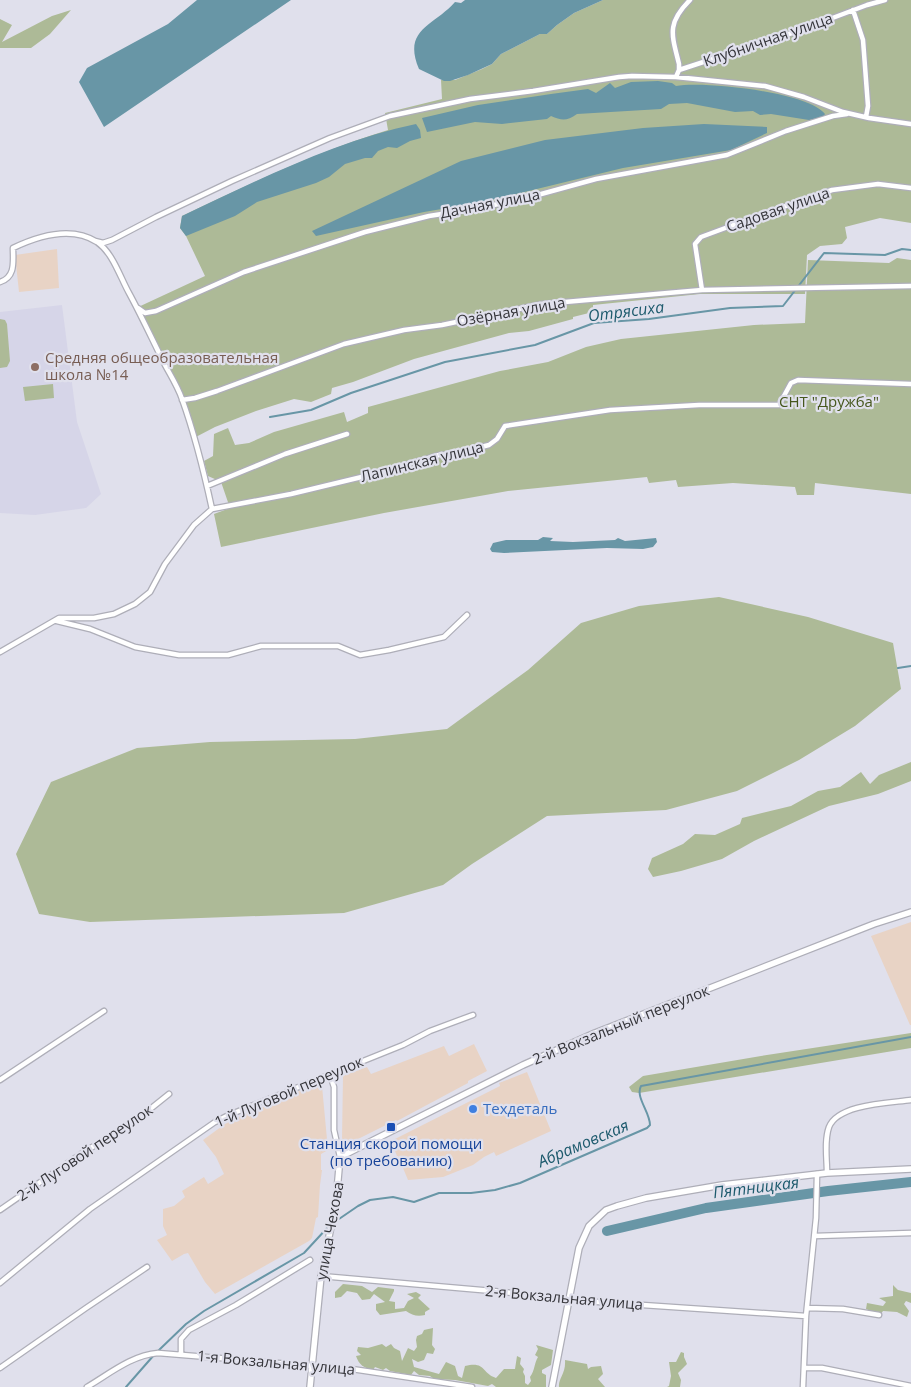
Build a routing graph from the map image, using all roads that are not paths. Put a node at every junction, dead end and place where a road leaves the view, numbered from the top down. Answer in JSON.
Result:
{"nodes":[{"id":1,"x":690,"y":0,"type":"edge"},
{"id":2,"x":885,"y":0,"type":"edge"},
{"id":3,"x":853,"y":10,"type":"junction"},
{"id":4,"x":679,"y":70,"type":"junction"},
{"id":5,"x":676,"y":77,"type":"junction"},
{"id":6,"x":850,"y":113,"type":"junction"},
{"id":7,"x":866,"y":117,"type":"junction"},
{"id":8,"x":911,"y":124,"type":"edge"},
{"id":9,"x":911,"y":188,"type":"edge"},
{"id":10,"x":95,"y":241,"type":"junction"},
{"id":11,"x":0,"y":282,"type":"edge"},
{"id":12,"x":911,"y":286,"type":"edge"},
{"id":13,"x":702,"y":290,"type":"junction"},
{"id":14,"x":138,"y":308,"type":"junction"},
{"id":15,"x":911,"y":384,"type":"edge"},
{"id":16,"x":182,"y":400,"type":"junction"},
{"id":17,"x":347,"y":434,"type":"dead end"},
{"id":18,"x":207,"y":486,"type":"junction"},
{"id":19,"x":212,"y":510,"type":"junction"},
{"id":20,"x":468,"y":615,"type":"dead end"},
{"id":21,"x":53,"y":620,"type":"junction"},
{"id":22,"x":0,"y":652,"type":"edge"},
{"id":23,"x":911,"y":912,"type":"edge"},
{"id":24,"x":104,"y":1011,"type":"dead end"},
{"id":25,"x":473,"y":1015,"type":"dead end"},
{"id":26,"x":330,"y":1075,"type":"junction"},
{"id":27,"x":0,"y":1080,"type":"edge"},
{"id":28,"x":169,"y":1094,"type":"dead end"},
{"id":29,"x":911,"y":1100,"type":"edge"},
{"id":30,"x":340,"y":1157,"type":"junction"},
{"id":31,"x":911,"y":1169,"type":"edge"},
{"id":32,"x":817,"y":1174,"type":"junction"},
{"id":33,"x":827,"y":1174,"type":"junction"},
{"id":34,"x":0,"y":1210,"type":"edge"},
{"id":35,"x":911,"y":1234,"type":"edge"},
{"id":36,"x":814,"y":1236,"type":"junction"},
{"id":37,"x":310,"y":1260,"type":"dead end"},
{"id":38,"x":148,"y":1267,"type":"dead end"},
{"id":39,"x":321,"y":1276,"type":"junction"},
{"id":40,"x":0,"y":1283,"type":"edge"},
{"id":41,"x":569,"y":1300,"type":"junction"},
{"id":42,"x":807,"y":1308,"type":"junction"},
{"id":43,"x":879,"y":1315,"type":"dead end"},
{"id":44,"x":806,"y":1316,"type":"junction"},
{"id":45,"x":182,"y":1354,"type":"junction"},
{"id":46,"x":312,"y":1366,"type":"junction"},
{"id":47,"x":0,"y":1368,"type":"edge"},
{"id":48,"x":804,"y":1368,"type":"junction"},
{"id":49,"x":911,"y":1386,"type":"edge"},
{"id":50,"x":87,"y":1387,"type":"edge"},
{"id":51,"x":310,"y":1387,"type":"edge"},
{"id":52,"x":472,"y":1387,"type":"edge"},
{"id":53,"x":552,"y":1387,"type":"edge"},
{"id":54,"x":803,"y":1387,"type":"edge"}],
"edges":[{"from":1,"to":4,"type":"street"},
{"from":2,"to":3,"type":"street","name":"Клубничная улица"},
{"from":3,"to":4,"type":"street","name":"Клубничная улица"},
{"from":3,"to":7,"type":"street"},
{"from":4,"to":5,"type":"street"},
{"from":5,"to":6,"type":"street","name":"Клубничная улица"},
{"from":5,"to":10,"type":"street"},
{"from":6,"to":7,"type":"street","name":"Клубничная улица"},
{"from":6,"to":14,"type":"street","name":"Дачная улица"},
{"from":7,"to":8,"type":"street","name":"Клубничная улица"},
{"from":9,"to":13,"type":"street","name":"Садовая улица"},
{"from":10,"to":11,"type":"street"},
{"from":10,"to":14,"type":"street"},
{"from":12,"to":13,"type":"street","name":"Озёрная улица"},
{"from":13,"to":16,"type":"street","name":"Озёрная улица"},
{"from":14,"to":16,"type":"street"},
{"from":15,"to":19,"type":"street","name":"Лапинская улица"},
{"from":16,"to":18,"type":"street"},
{"from":17,"to":18,"type":"street"},
{"from":18,"to":19,"type":"street"},
{"from":19,"to":21,"type":"street","name":"Лапинская улица"},
{"from":20,"to":21,"type":"street"},
{"from":21,"to":22,"type":"street","name":"Лапинская улица"},
{"from":23,"to":30,"type":"street","name":"2-й Вокзальный переулок"},
{"from":24,"to":27,"type":"street"},
{"from":25,"to":26,"type":"street","name":"1-й Луговой переулок"},
{"from":26,"to":30,"type":"street","name":"улица Чехова"},
{"from":26,"to":40,"type":"street","name":"1-й Луговой переулок"},
{"from":28,"to":34,"type":"street","name":"2-й Луговой переулок"},
{"from":29,"to":33,"type":"street"},
{"from":30,"to":39,"type":"street","name":"улица Чехова"},
{"from":31,"to":33,"type":"street"},
{"from":32,"to":33,"type":"street"},
{"from":32,"to":36,"type":"street"},
{"from":32,"to":41,"type":"street"},
{"from":35,"to":36,"type":"street"},
{"from":36,"to":42,"type":"street"},
{"from":37,"to":45,"type":"street"},
{"from":38,"to":47,"type":"street"},
{"from":39,"to":41,"type":"street","name":"2-я Вокзальная улица"},
{"from":39,"to":46,"type":"street","name":"улица Чехова"},
{"from":41,"to":44,"type":"street","name":"2-я Вокзальная улица"},
{"from":41,"to":53,"type":"street"},
{"from":42,"to":43,"type":"street"},
{"from":42,"to":44,"type":"street"},
{"from":44,"to":48,"type":"street"},
{"from":45,"to":46,"type":"street","name":"1-я Вокзальная улица"},
{"from":45,"to":50,"type":"street","name":"1-я Вокзальная улица"},
{"from":46,"to":51,"type":"street","name":"улица Чехова"},
{"from":46,"to":52,"type":"street","name":"1-я Вокзальная улица"},
{"from":48,"to":49,"type":"street"},
{"from":48,"to":54,"type":"street"}]}
